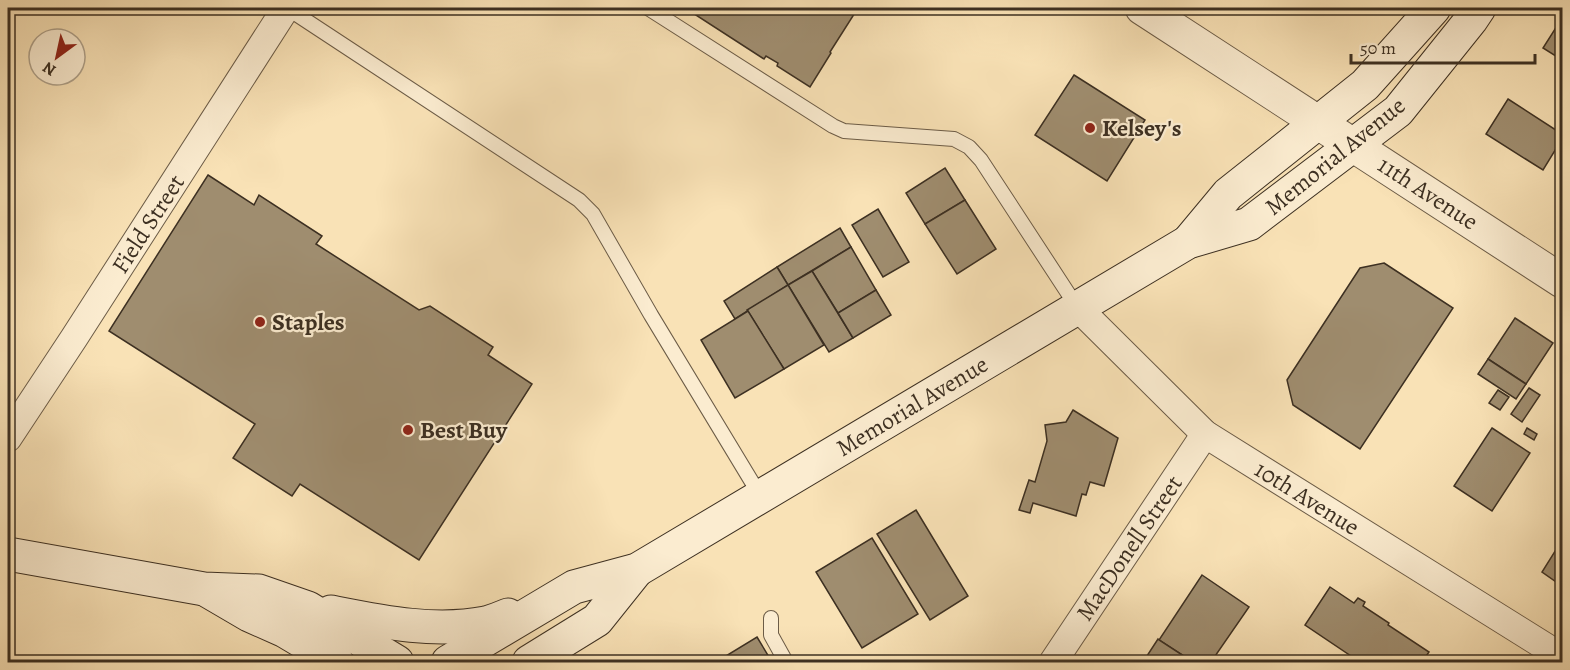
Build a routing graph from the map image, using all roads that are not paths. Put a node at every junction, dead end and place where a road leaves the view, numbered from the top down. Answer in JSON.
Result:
{"nodes":[{"id":1,"x":286,"y":8,"type":"edge"},
{"id":2,"x":648,"y":8,"type":"edge"},
{"id":3,"x":1142,"y":8,"type":"edge"},
{"id":4,"x":1434,"y":8,"type":"edge"},
{"id":5,"x":1479,"y":8,"type":"edge"},
{"id":6,"x":1319,"y":123,"type":"junction"},
{"id":7,"x":1354,"y":145,"type":"junction"},
{"id":8,"x":1188,"y":242,"type":"junction"},
{"id":9,"x":1563,"y":281,"type":"edge"},
{"id":10,"x":1077,"y":307,"type":"junction"},
{"id":11,"x":1205,"y":434,"type":"junction"},
{"id":12,"x":8,"y":438,"type":"edge"},
{"id":13,"x":761,"y":497,"type":"junction"},
{"id":14,"x":8,"y":554,"type":"edge"},
{"id":15,"x":637,"y":570,"type":"junction"},
{"id":16,"x":204,"y":589,"type":"junction"},
{"id":17,"x":547,"y":602,"type":"junction"},
{"id":18,"x":308,"y":608,"type":"junction"},
{"id":19,"x":771,"y":618,"type":"dead end"},
{"id":20,"x":285,"y":630,"type":"junction"},
{"id":21,"x":575,"y":633,"type":"junction"},
{"id":22,"x":1563,"y":657,"type":"edge"},
{"id":23,"x":306,"y":663,"type":"edge"},
{"id":24,"x":337,"y":663,"type":"edge"},
{"id":25,"x":397,"y":663,"type":"edge"},
{"id":26,"x":448,"y":663,"type":"edge"},
{"id":27,"x":529,"y":663,"type":"edge"},
{"id":28,"x":561,"y":663,"type":"edge"},
{"id":29,"x":786,"y":663,"type":"edge"},
{"id":30,"x":1053,"y":663,"type":"edge"}],
"edges":[{"from":1,"to":12,"type":"street","name":"Field Street"},
{"from":1,"to":13,"type":"lane"},
{"from":2,"to":10,"type":"lane"},
{"from":3,"to":6,"type":"main road","name":"11th Avenue"},
{"from":4,"to":6,"type":"main road","name":"Memorial Avenue"},
{"from":5,"to":7,"type":"main road","name":"Memorial Avenue"},
{"from":6,"to":7,"type":"main road","name":"11th Avenue"},
{"from":6,"to":8,"type":"main road","name":"Memorial Avenue"},
{"from":7,"to":8,"type":"main road","name":"Memorial Avenue"},
{"from":7,"to":9,"type":"main road","name":"11th Avenue"},
{"from":8,"to":10,"type":"main road","name":"Memorial Avenue"},
{"from":10,"to":11,"type":"street","name":"10th Avenue"},
{"from":10,"to":13,"type":"main road","name":"Memorial Avenue"},
{"from":11,"to":22,"type":"street","name":"10th Avenue"},
{"from":11,"to":30,"type":"street","name":"MacDonell Street"},
{"from":13,"to":15,"type":"main road","name":"Memorial Avenue"},
{"from":14,"to":16,"type":"main road"},
{"from":15,"to":17,"type":"main road","name":"Memorial Avenue"},
{"from":15,"to":21,"type":"main road","name":"Memorial Avenue"},
{"from":16,"to":18,"type":"main road"},
{"from":16,"to":20,"type":"main road"},
{"from":17,"to":18,"type":"main road"},
{"from":17,"to":26,"type":"main road","name":"Memorial Avenue"},
{"from":18,"to":25,"type":"main road"},
{"from":19,"to":29,"type":"lane"},
{"from":20,"to":23,"type":"main road"},
{"from":20,"to":24,"type":"main road"},
{"from":21,"to":27,"type":"main road","name":"Memorial Avenue"},
{"from":21,"to":28,"type":"main road"}]}
